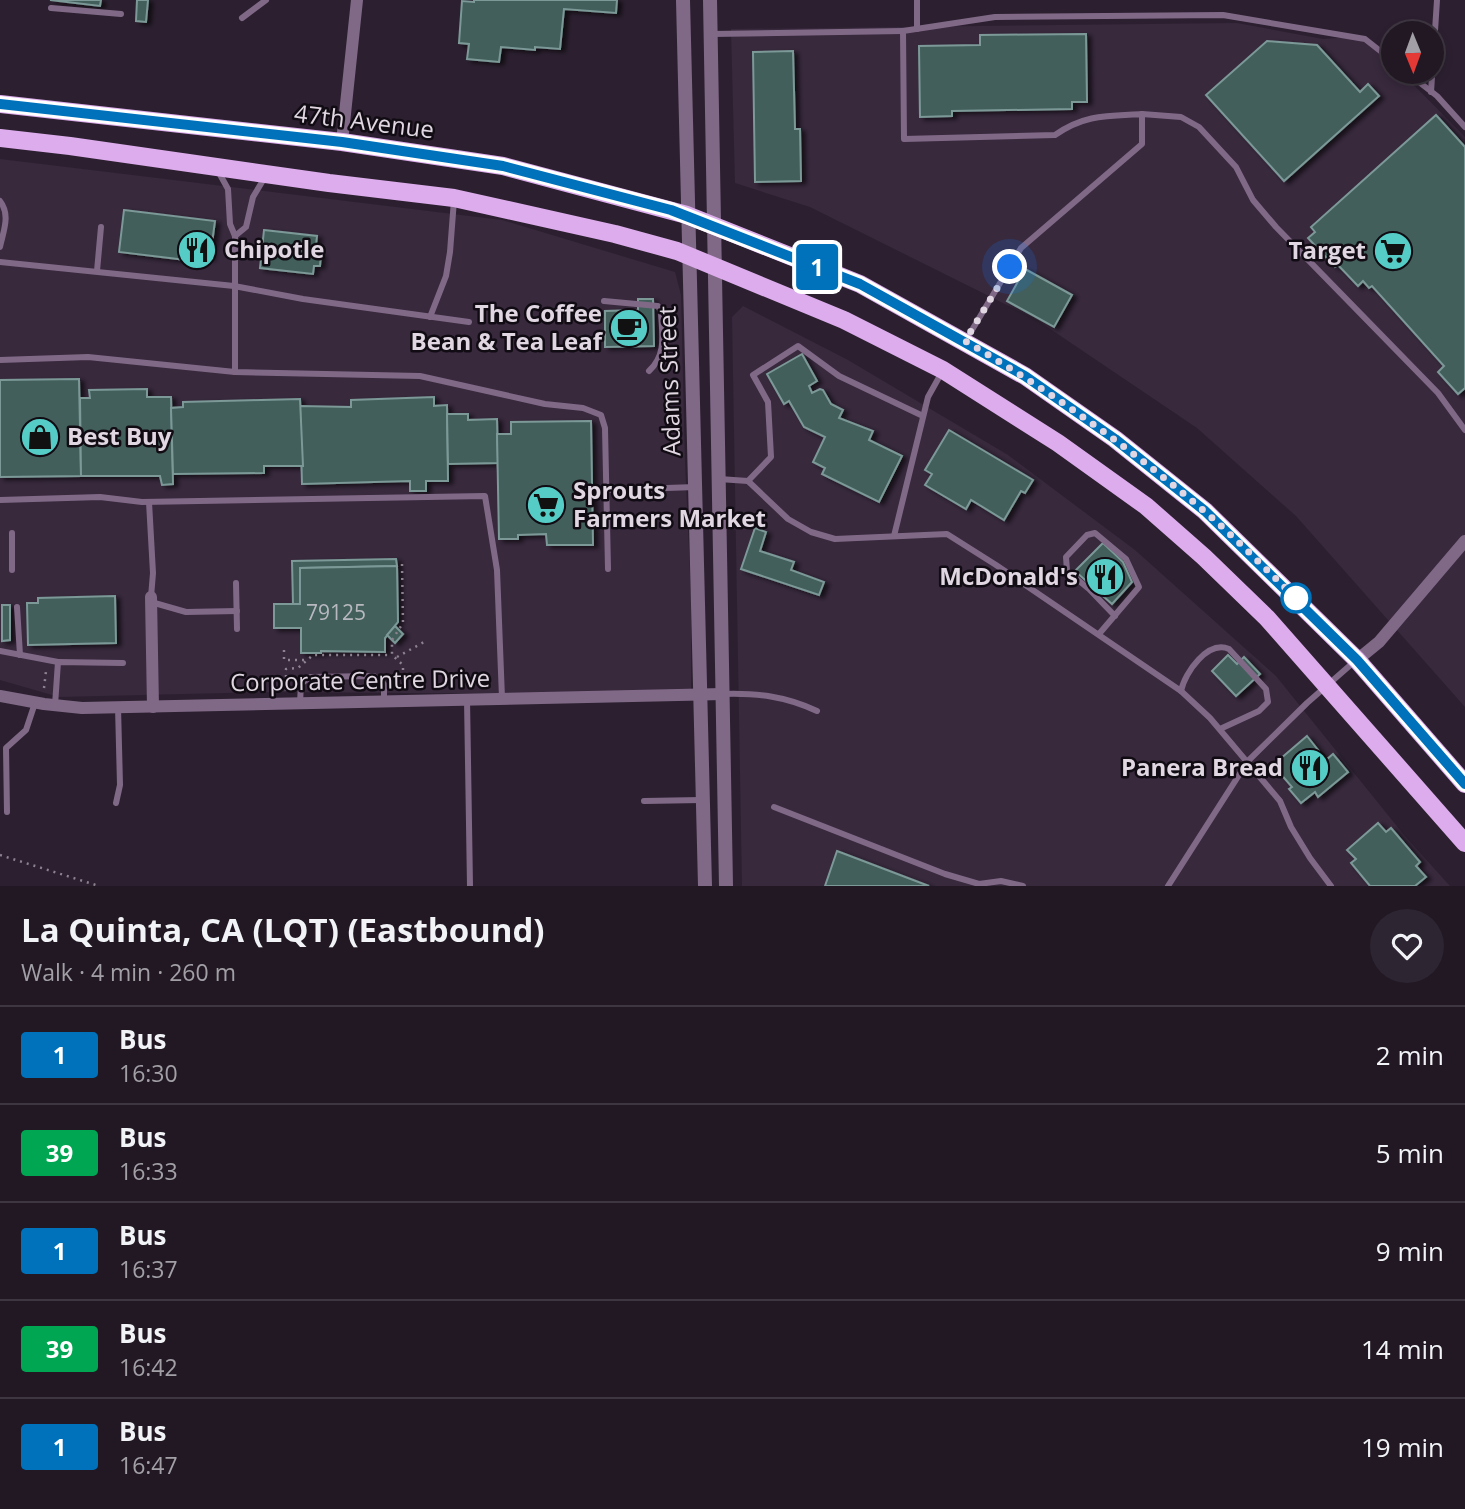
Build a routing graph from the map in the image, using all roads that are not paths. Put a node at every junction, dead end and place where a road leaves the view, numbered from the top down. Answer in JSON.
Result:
{"nodes":[{"id":1,"x":266,"y":0,"type":"edge"},
{"id":2,"x":357,"y":0,"type":"edge"},
{"id":3,"x":683,"y":0,"type":"edge"},
{"id":4,"x":710,"y":0,"type":"edge"},
{"id":5,"x":917,"y":0,"type":"edge"},
{"id":6,"x":1437,"y":0,"type":"edge"},
{"id":7,"x":51,"y":8,"type":"dead end"},
{"id":8,"x":121,"y":14,"type":"dead end"},
{"id":9,"x":242,"y":18,"type":"dead end"},
{"id":10,"x":917,"y":29,"type":"junction"},
{"id":11,"x":903,"y":31,"type":"junction"},
{"id":12,"x":711,"y":34,"type":"junction"},
{"id":13,"x":1381,"y":52,"type":"edge"},
{"id":14,"x":1422,"y":84,"type":"edge"},
{"id":15,"x":1432,"y":92,"type":"junction"},
{"id":16,"x":0,"y":104,"type":"edge"},
{"id":17,"x":1142,"y":114,"type":"junction"},
{"id":18,"x":1465,"y":127,"type":"edge"},
{"id":19,"x":0,"y":138,"type":"edge"},
{"id":20,"x":342,"y":142,"type":"junction"},
{"id":21,"x":216,"y":167,"type":"junction"},
{"id":22,"x":267,"y":174,"type":"junction"},
{"id":23,"x":454,"y":198,"type":"junction"},
{"id":24,"x":0,"y":201,"type":"edge"},
{"id":25,"x":687,"y":215,"type":"junction"},
{"id":26,"x":715,"y":225,"type":"junction"},
{"id":27,"x":101,"y":227,"type":"dead end"},
{"id":28,"x":235,"y":236,"type":"junction"},
{"id":29,"x":0,"y":247,"type":"edge"},
{"id":30,"x":688,"y":255,"type":"junction"},
{"id":31,"x":0,"y":261,"type":"edge"},
{"id":32,"x":715,"y":266,"type":"junction"},
{"id":33,"x":97,"y":271,"type":"junction"},
{"id":34,"x":234,"y":286,"type":"junction"},
{"id":35,"x":604,"y":300,"type":"dead end"},
{"id":36,"x":430,"y":317,"type":"junction"},
{"id":37,"x":469,"y":322,"type":"dead end"},
{"id":38,"x":965,"y":341,"type":"junction"},
{"id":39,"x":0,"y":360,"type":"edge"},
{"id":40,"x":943,"y":370,"type":"junction"},
{"id":41,"x":649,"y":371,"type":"dead end"},
{"id":42,"x":234,"y":372,"type":"junction"},
{"id":43,"x":923,"y":416,"type":"junction"},
{"id":44,"x":1465,"y":430,"type":"edge"},
{"id":45,"x":719,"y":479,"type":"junction"},
{"id":46,"x":747,"y":481,"type":"junction"},
{"id":47,"x":696,"y":487,"type":"junction"},
{"id":48,"x":607,"y":490,"type":"junction"},
{"id":49,"x":0,"y":500,"type":"edge"},
{"id":50,"x":149,"y":502,"type":"junction"},
{"id":51,"x":12,"y":533,"type":"dead end"},
{"id":52,"x":894,"y":536,"type":"junction"},
{"id":53,"x":1465,"y":541,"type":"edge"},
{"id":54,"x":608,"y":569,"type":"dead end"},
{"id":55,"x":12,"y":570,"type":"dead end"},
{"id":56,"x":236,"y":583,"type":"dead end"},
{"id":57,"x":151,"y":599,"type":"junction"},
{"id":58,"x":18,"y":607,"type":"dead end"},
{"id":59,"x":237,"y":611,"type":"junction"},
{"id":60,"x":1115,"y":616,"type":"junction"},
{"id":61,"x":237,"y":629,"type":"dead end"},
{"id":62,"x":1099,"y":634,"type":"junction"},
{"id":63,"x":0,"y":651,"type":"edge"},
{"id":64,"x":20,"y":656,"type":"junction"},
{"id":65,"x":1357,"y":660,"type":"junction"},
{"id":66,"x":58,"y":662,"type":"junction"},
{"id":67,"x":123,"y":663,"type":"dead end"},
{"id":68,"x":1327,"y":687,"type":"junction"},
{"id":69,"x":1181,"y":691,"type":"junction"},
{"id":70,"x":701,"y":694,"type":"junction"},
{"id":71,"x":723,"y":694,"type":"junction"},
{"id":72,"x":0,"y":696,"type":"edge"},
{"id":73,"x":502,"y":698,"type":"junction"},
{"id":74,"x":467,"y":699,"type":"junction"},
{"id":75,"x":384,"y":701,"type":"junction"},
{"id":76,"x":35,"y":702,"type":"junction"},
{"id":77,"x":300,"y":703,"type":"junction"},
{"id":78,"x":55,"y":705,"type":"junction"},
{"id":79,"x":118,"y":707,"type":"junction"},
{"id":80,"x":153,"y":707,"type":"junction"},
{"id":81,"x":817,"y":711,"type":"dead end"},
{"id":82,"x":1220,"y":729,"type":"junction"},
{"id":83,"x":1248,"y":761,"type":"junction"},
{"id":84,"x":1465,"y":784,"type":"edge"},
{"id":85,"x":703,"y":799,"type":"junction"},
{"id":86,"x":644,"y":801,"type":"dead end"},
{"id":87,"x":116,"y":803,"type":"dead end"},
{"id":88,"x":774,"y":807,"type":"dead end"},
{"id":89,"x":7,"y":812,"type":"dead end"},
{"id":90,"x":1465,"y":843,"type":"edge"},
{"id":91,"x":470,"y":886,"type":"edge"},
{"id":92,"x":705,"y":886,"type":"edge"},
{"id":93,"x":726,"y":886,"type":"edge"},
{"id":94,"x":1023,"y":886,"type":"edge"},
{"id":95,"x":1168,"y":886,"type":"edge"},
{"id":96,"x":1331,"y":886,"type":"edge"}],
"edges":[{"from":1,"to":9,"type":"lane"},
{"from":2,"to":20,"type":"street"},
{"from":3,"to":25,"type":"street","name":"Adams Street"},
{"from":4,"to":12,"type":"street","name":"Adams Street"},
{"from":5,"to":10,"type":"lane"},
{"from":6,"to":15,"type":"lane"},
{"from":7,"to":8,"type":"lane"},
{"from":10,"to":11,"type":"lane"},
{"from":10,"to":13,"type":"lane"},
{"from":11,"to":12,"type":"lane"},
{"from":11,"to":17,"type":"lane"},
{"from":12,"to":26,"type":"street","name":"Adams Street"},
{"from":14,"to":15,"type":"lane"},
{"from":15,"to":18,"type":"lane"},
{"from":16,"to":20,"type":"main road","name":"47th Avenue"},
{"from":17,"to":38,"type":"lane"},
{"from":17,"to":44,"type":"lane"},
{"from":19,"to":21,"type":"main road"},
{"from":20,"to":25,"type":"main road","name":"47th Avenue"},
{"from":21,"to":22,"type":"main road"},
{"from":21,"to":28,"type":"lane"},
{"from":22,"to":23,"type":"main road"},
{"from":22,"to":28,"type":"lane"},
{"from":23,"to":30,"type":"main road"},
{"from":23,"to":36,"type":"lane"},
{"from":24,"to":29,"type":"lane"},
{"from":25,"to":26,"type":"main road","name":"47th Avenue"},
{"from":25,"to":30,"type":"street","name":"Adams Street"},
{"from":26,"to":32,"type":"street","name":"Adams Street"},
{"from":26,"to":38,"type":"main road","name":"47th Avenue"},
{"from":27,"to":33,"type":"lane"},
{"from":28,"to":34,"type":"lane"},
{"from":30,"to":32,"type":"main road"},
{"from":30,"to":47,"type":"street","name":"Adams Street"},
{"from":31,"to":33,"type":"lane"},
{"from":32,"to":40,"type":"main road"},
{"from":32,"to":45,"type":"street","name":"Adams Street"},
{"from":33,"to":34,"type":"lane"},
{"from":34,"to":36,"type":"lane"},
{"from":34,"to":42,"type":"lane"},
{"from":35,"to":41,"type":"lane"},
{"from":36,"to":37,"type":"lane"},
{"from":38,"to":65,"type":"main road","name":"47th Avenue"},
{"from":39,"to":42,"type":"lane"},
{"from":40,"to":43,"type":"lane"},
{"from":40,"to":68,"type":"main road"},
{"from":42,"to":48,"type":"lane"},
{"from":43,"to":46,"type":"lane"},
{"from":43,"to":52,"type":"lane"},
{"from":45,"to":46,"type":"lane"},
{"from":45,"to":71,"type":"street","name":"Adams Street"},
{"from":46,"to":52,"type":"lane"},
{"from":47,"to":48,"type":"lane"},
{"from":47,"to":70,"type":"street","name":"Adams Street"},
{"from":48,"to":54,"type":"lane"},
{"from":49,"to":50,"type":"lane"},
{"from":50,"to":57,"type":"lane"},
{"from":50,"to":73,"type":"lane"},
{"from":51,"to":55,"type":"lane"},
{"from":52,"to":62,"type":"lane"},
{"from":53,"to":65,"type":"street"},
{"from":56,"to":59,"type":"lane"},
{"from":57,"to":59,"type":"lane"},
{"from":57,"to":80,"type":"street"},
{"from":58,"to":64,"type":"lane"},
{"from":59,"to":61,"type":"lane"},
{"from":60,"to":60,"type":"lane"},
{"from":60,"to":62,"type":"lane"},
{"from":62,"to":69,"type":"lane"},
{"from":63,"to":64,"type":"lane"},
{"from":64,"to":66,"type":"lane"},
{"from":65,"to":68,"type":"lane"},
{"from":65,"to":84,"type":"main road","name":"47th Avenue"},
{"from":66,"to":67,"type":"lane"},
{"from":66,"to":78,"type":"lane"},
{"from":68,"to":83,"type":"lane"},
{"from":68,"to":90,"type":"main road"},
{"from":69,"to":82,"type":"lane"},
{"from":69,"to":82,"type":"lane"},
{"from":70,"to":71,"type":"street","name":"Corporate Centre Drive"},
{"from":70,"to":73,"type":"street","name":"Corporate Centre Drive"},
{"from":70,"to":85,"type":"street","name":"Adams Street"},
{"from":71,"to":81,"type":"lane"},
{"from":71,"to":93,"type":"street","name":"Adams Street"},
{"from":72,"to":76,"type":"street","name":"Corporate Centre Drive"},
{"from":73,"to":74,"type":"street","name":"Corporate Centre Drive"},
{"from":74,"to":75,"type":"street","name":"Corporate Centre Drive"},
{"from":74,"to":91,"type":"lane"},
{"from":75,"to":77,"type":"street","name":"Corporate Centre Drive"},
{"from":75,"to":77,"type":"lane"},
{"from":76,"to":78,"type":"street","name":"Corporate Centre Drive"},
{"from":76,"to":89,"type":"lane"},
{"from":77,"to":80,"type":"street","name":"Corporate Centre Drive"},
{"from":78,"to":79,"type":"street","name":"Corporate Centre Drive"},
{"from":79,"to":80,"type":"street","name":"Corporate Centre Drive"},
{"from":79,"to":87,"type":"lane"},
{"from":82,"to":83,"type":"lane"},
{"from":83,"to":95,"type":"lane"},
{"from":83,"to":96,"type":"lane"},
{"from":85,"to":86,"type":"lane"},
{"from":85,"to":92,"type":"street","name":"Adams Street"},
{"from":88,"to":94,"type":"lane"}]}
